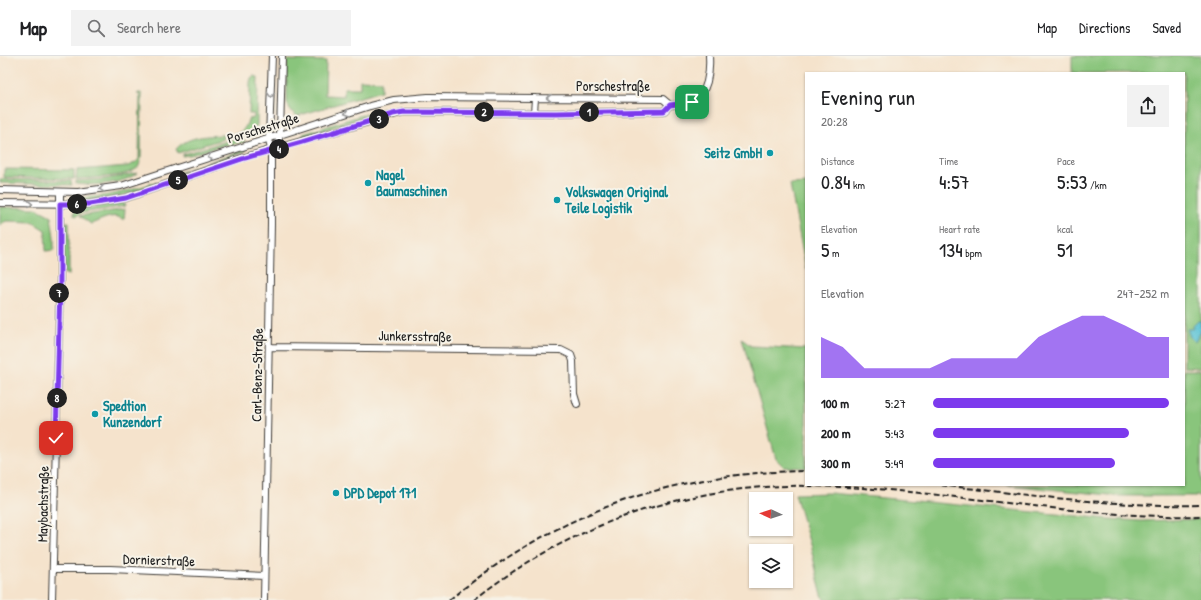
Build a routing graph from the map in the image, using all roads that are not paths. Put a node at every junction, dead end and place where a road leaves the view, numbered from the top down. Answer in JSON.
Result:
{"nodes":[{"id":1,"x":272,"y":56,"type":"edge"},
{"id":2,"x":282,"y":56,"type":"edge"},
{"id":3,"x":709,"y":56,"type":"edge"},
{"id":4,"x":535,"y":98,"type":"junction"},
{"id":5,"x":670,"y":105,"type":"junction"},
{"id":6,"x":534,"y":113,"type":"junction"},
{"id":7,"x":280,"y":135,"type":"junction"},
{"id":8,"x":269,"y":138,"type":"junction"},
{"id":9,"x":271,"y":151,"type":"junction"},
{"id":10,"x":0,"y":190,"type":"edge"},
{"id":11,"x":60,"y":192,"type":"junction"},
{"id":12,"x":0,"y":204,"type":"edge"},
{"id":13,"x":60,"y":204,"type":"junction"},
{"id":14,"x":269,"y":347,"type":"junction"},
{"id":15,"x":577,"y":404,"type":"dead end"},
{"id":16,"x":54,"y":569,"type":"junction"},
{"id":17,"x":264,"y":576,"type":"junction"},
{"id":18,"x":52,"y":600,"type":"edge"},
{"id":19,"x":264,"y":600,"type":"edge"}],
"edges":[{"from":1,"to":8,"type":"street","name":"Carl-Benz-Straße","one_way":true},
{"from":2,"to":7,"type":"street"},
{"from":3,"to":5,"type":"street"},
{"from":5,"to":4,"type":"street","name":"Porschestraße","one_way":true},
{"from":4,"to":6,"type":"street"},
{"from":4,"to":7,"type":"street","name":"Porschestraße","one_way":true},
{"from":5,"to":6,"type":"street","name":"Porschestraße"},
{"from":6,"to":9,"type":"street","name":"Porschestraße"},
{"from":7,"to":8,"type":"street","name":"Porschestraße"},
{"from":7,"to":9,"type":"street"},
{"from":8,"to":9,"type":"street","name":"Carl-Benz-Straße"},
{"from":8,"to":11,"type":"street","name":"Porschestraße","one_way":true},
{"from":9,"to":13,"type":"street","name":"Porschestraße"},
{"from":9,"to":14,"type":"street","name":"Carl-Benz-Straße"},
{"from":10,"to":11,"type":"street","name":"Porschestraße"},
{"from":11,"to":13,"type":"street","name":"Maybachstraße"},
{"from":12,"to":13,"type":"street","name":"Porschestraße","one_way":true},
{"from":13,"to":16,"type":"street","name":"Maybachstraße"},
{"from":14,"to":15,"type":"street","name":"Junkersstraße"},
{"from":14,"to":17,"type":"street","name":"Carl-Benz-Straße"},
{"from":16,"to":17,"type":"street","name":"Dornierstraße"},
{"from":16,"to":18,"type":"street","name":"Maybachstraße"},
{"from":17,"to":19,"type":"street","name":"Carl-Benz-Straße"}]}
